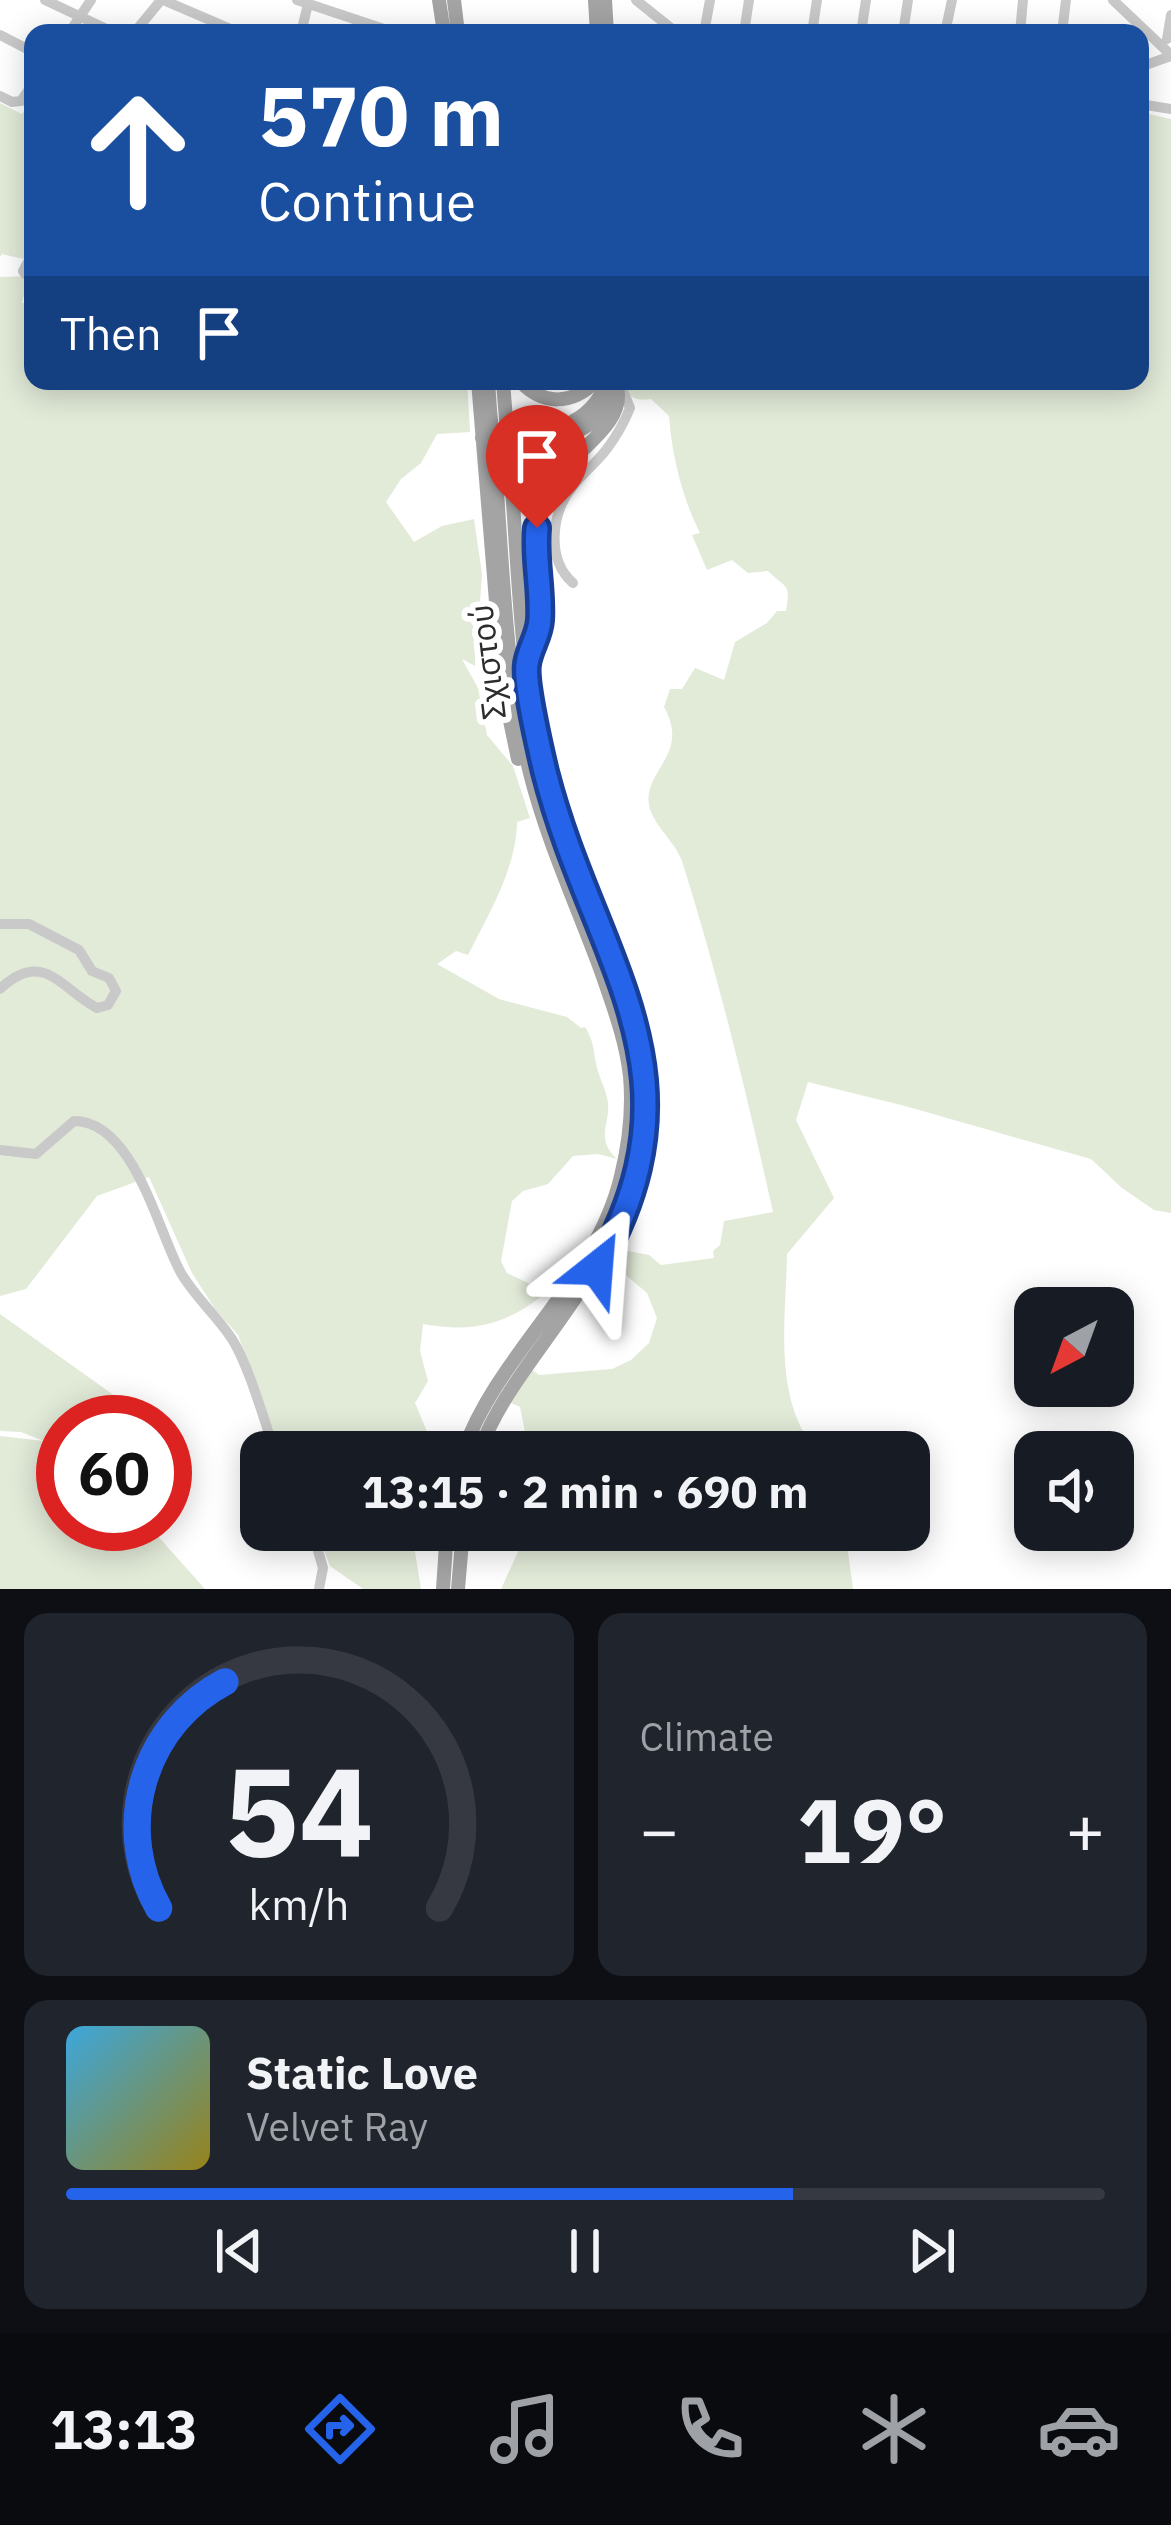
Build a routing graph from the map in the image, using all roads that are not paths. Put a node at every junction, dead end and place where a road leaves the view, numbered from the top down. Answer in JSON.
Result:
{"nodes":[{"id":1,"x":45,"y":0,"type":"edge"},
{"id":2,"x":92,"y":0,"type":"edge"},
{"id":3,"x":162,"y":0,"type":"edge"},
{"id":4,"x":1113,"y":0,"type":"edge"},
{"id":5,"x":303,"y":2,"type":"edge"},
{"id":6,"x":641,"y":2,"type":"edge"},
{"id":7,"x":1171,"y":15,"type":"edge"},
{"id":8,"x":80,"y":16,"type":"junction"},
{"id":9,"x":655,"y":16,"type":"junction"},
{"id":10,"x":74,"y":24,"type":"edge"},
{"id":11,"x":96,"y":24,"type":"edge"},
{"id":12,"x":142,"y":24,"type":"edge"},
{"id":13,"x":218,"y":24,"type":"edge"},
{"id":14,"x":369,"y":24,"type":"edge"},
{"id":15,"x":653,"y":24,"type":"edge"},
{"id":16,"x":665,"y":24,"type":"edge"},
{"id":17,"x":1138,"y":24,"type":"edge"},
{"id":18,"x":1149,"y":34,"type":"edge"},
{"id":19,"x":1167,"y":39,"type":"dead end"},
{"id":20,"x":1171,"y":55,"type":"edge"},
{"id":21,"x":479,"y":390,"type":"edge"},
{"id":22,"x":491,"y":390,"type":"edge"},
{"id":23,"x":501,"y":390,"type":"edge"},
{"id":24,"x":531,"y":390,"type":"edge"},
{"id":25,"x":584,"y":390,"type":"edge"},
{"id":26,"x":609,"y":390,"type":"edge"},
{"id":27,"x":617,"y":390,"type":"edge"},
{"id":28,"x":619,"y":390,"type":"edge"},
{"id":29,"x":497,"y":409,"type":"junction"},
{"id":30,"x":482,"y":443,"type":"junction"},
{"id":31,"x":503,"y":464,"type":"junction"},
{"id":32,"x":573,"y":583,"type":"dead end"},
{"id":33,"x":527,"y":664,"type":"junction"},
{"id":34,"x":540,"y":807,"type":"junction"},
{"id":35,"x":0,"y":924,"type":"edge"},
{"id":36,"x":0,"y":989,"type":"edge"},
{"id":37,"x":0,"y":1150,"type":"edge"},
{"id":38,"x":267,"y":1431,"type":"edge"},
{"id":39,"x":473,"y":1431,"type":"edge"},
{"id":40,"x":489,"y":1431,"type":"edge"},
{"id":41,"x":318,"y":1551,"type":"edge"},
{"id":42,"x":446,"y":1551,"type":"edge"},
{"id":43,"x":461,"y":1551,"type":"edge"},
{"id":44,"x":320,"y":1589,"type":"edge"},
{"id":45,"x":443,"y":1589,"type":"edge"},
{"id":46,"x":458,"y":1589,"type":"edge"}],
"edges":[{"from":1,"to":8,"type":"street"},
{"from":2,"to":8,"type":"street"},
{"from":3,"to":12,"type":"street"},
{"from":3,"to":13,"type":"street"},
{"from":4,"to":17,"type":"street"},
{"from":5,"to":14,"type":"street"},
{"from":6,"to":9,"type":"street"},
{"from":7,"to":19,"type":"street"},
{"from":8,"to":10,"type":"street"},
{"from":8,"to":11,"type":"street"},
{"from":9,"to":15,"type":"street"},
{"from":9,"to":16,"type":"street"},
{"from":18,"to":20,"type":"street"},
{"from":21,"to":30,"type":"main road"},
{"from":22,"to":29,"type":"main road","name":"Σχιστού"},
{"from":23,"to":29,"type":"main road","name":"Σχιστού"},
{"from":24,"to":25,"type":"main road"},
{"from":26,"to":30,"type":"main road"},
{"from":27,"to":33,"type":"main road"},
{"from":28,"to":32,"type":"street"},
{"from":29,"to":31,"type":"main road","name":"Σχιστού","bridge":true},
{"from":30,"to":34,"type":"main road"},
{"from":31,"to":33,"type":"main road","name":"Σχιστού"},
{"from":31,"to":34,"type":"main road","name":"Σχιστού"},
{"from":33,"to":40,"type":"main road","name":"Σχιστού"},
{"from":34,"to":39,"type":"main road","name":"Σχιστού"},
{"from":35,"to":36,"type":"street"},
{"from":37,"to":38,"type":"street"},
{"from":41,"to":44,"type":"street"},
{"from":42,"to":45,"type":"main road"},
{"from":43,"to":46,"type":"main road"}]}
